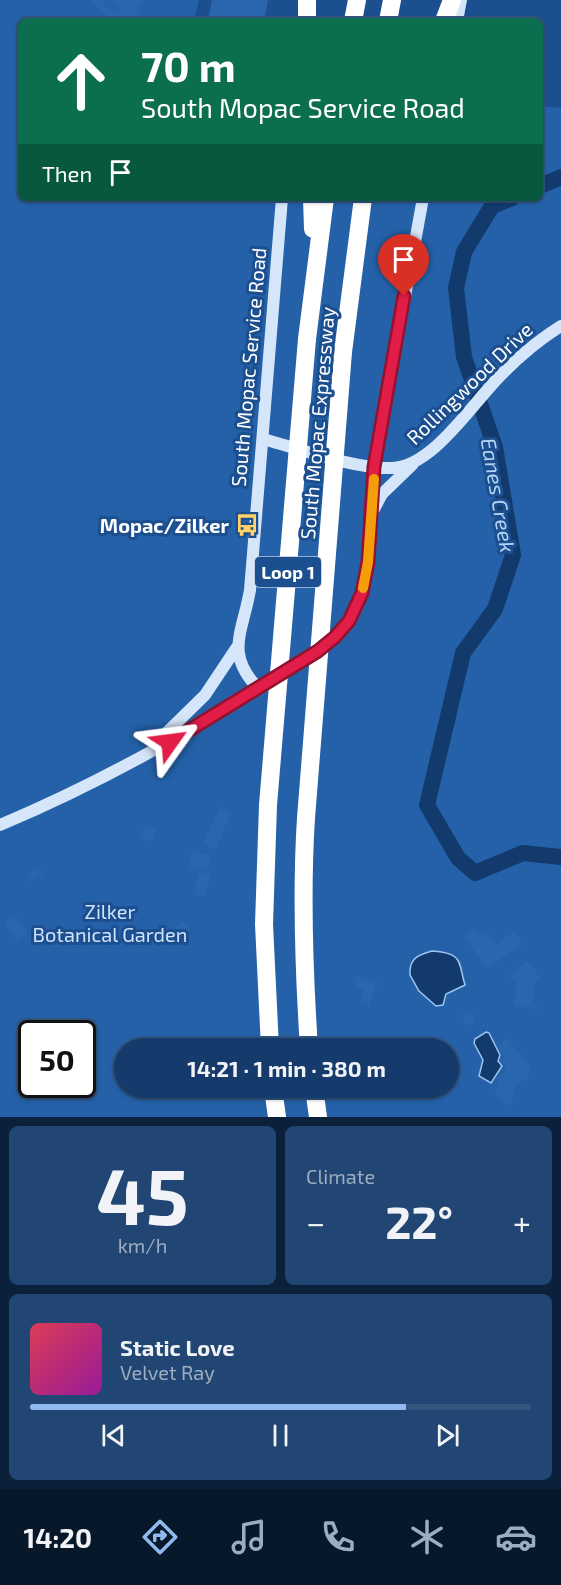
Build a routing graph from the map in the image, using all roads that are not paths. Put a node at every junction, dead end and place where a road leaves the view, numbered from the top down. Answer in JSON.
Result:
{"nodes":[{"id":1,"x":305,"y":0,"type":"edge"},
{"id":2,"x":357,"y":0,"type":"edge"},
{"id":3,"x":392,"y":0,"type":"edge"},
{"id":4,"x":452,"y":0,"type":"edge"},
{"id":5,"x":461,"y":0,"type":"edge"},
{"id":6,"x":301,"y":18,"type":"edge"},
{"id":7,"x":307,"y":18,"type":"edge"},
{"id":8,"x":354,"y":18,"type":"edge"},
{"id":9,"x":389,"y":18,"type":"edge"},
{"id":10,"x":445,"y":18,"type":"edge"},
{"id":11,"x":458,"y":18,"type":"edge"},
{"id":12,"x":282,"y":201,"type":"edge"},
{"id":13,"x":312,"y":201,"type":"edge"},
{"id":14,"x":325,"y":201,"type":"edge"},
{"id":15,"x":363,"y":201,"type":"edge"},
{"id":16,"x":374,"y":201,"type":"edge"},
{"id":17,"x":422,"y":201,"type":"edge"},
{"id":18,"x":358,"y":250,"type":"junction"},
{"id":19,"x":316,"y":271,"type":"junction"},
{"id":20,"x":561,"y":326,"type":"edge"},
{"id":21,"x":263,"y":440,"type":"junction"},
{"id":22,"x":414,"y":463,"type":"junction"},
{"id":23,"x":374,"y":467,"type":"junction"},
{"id":24,"x":371,"y":512,"type":"junction"},
{"id":25,"x":237,"y":646,"type":"junction"},
{"id":26,"x":259,"y":689,"type":"junction"},
{"id":27,"x":139,"y":758,"type":"junction"},
{"id":28,"x":0,"y":825,"type":"edge"},
{"id":29,"x":270,"y":1038,"type":"edge"},
{"id":30,"x":309,"y":1038,"type":"edge"},
{"id":31,"x":274,"y":1098,"type":"edge"},
{"id":32,"x":315,"y":1098,"type":"edge"},
{"id":33,"x":277,"y":1117,"type":"edge"},
{"id":34,"x":318,"y":1117,"type":"edge"}],
"edges":[{"from":1,"to":6,"type":"main road"},
{"from":1,"to":7,"type":"highway"},
{"from":2,"to":8,"type":"highway"},
{"from":3,"to":9,"type":"highway"},
{"from":4,"to":10,"type":"highway"},
{"from":5,"to":11,"type":"main road"},
{"from":12,"to":21,"type":"main road","name":"South Mopac Service Road"},
{"from":13,"to":19,"type":"highway"},
{"from":14,"to":19,"type":"highway","name":"South Mopac Expressway","number":"Loop 1"},
{"from":15,"to":18,"type":"highway","name":"South Mopac Expressway","number":"Loop 1"},
{"from":16,"to":18,"type":"highway"},
{"from":17,"to":23,"type":"main road"},
{"from":18,"to":30,"type":"highway","name":"South Mopac Expressway","number":"Loop 1","bridge":true},
{"from":19,"to":29,"type":"highway","name":"South Mopac Expressway","number":"Loop 1","bridge":true},
{"from":20,"to":22,"type":"main road","name":"Rollingwood Drive"},
{"from":21,"to":23,"type":"main road","name":"Rollingwood Drive"},
{"from":21,"to":25,"type":"main road","name":"South Mopac Service Road"},
{"from":22,"to":23,"type":"main road","name":"Rollingwood Drive"},
{"from":22,"to":24,"type":"main road"},
{"from":23,"to":24,"type":"main road"},
{"from":24,"to":26,"type":"main road"},
{"from":25,"to":26,"type":"main road"},
{"from":25,"to":27,"type":"main road"},
{"from":26,"to":27,"type":"main road"},
{"from":27,"to":28,"type":"main road"},
{"from":31,"to":33,"type":"highway"},
{"from":32,"to":34,"type":"highway"}]}
